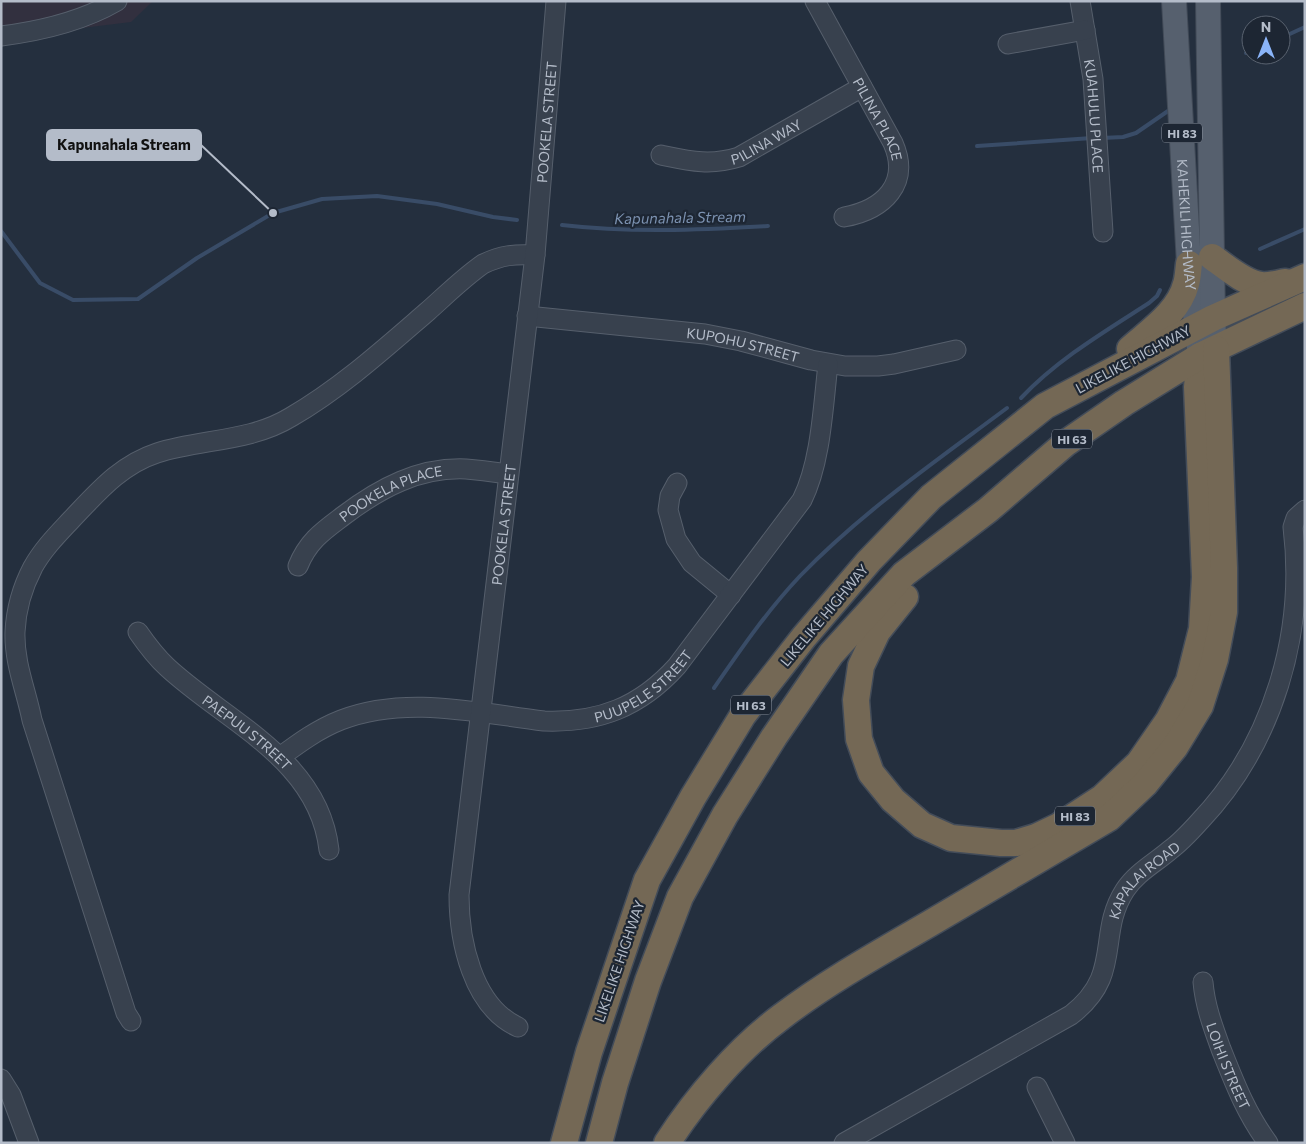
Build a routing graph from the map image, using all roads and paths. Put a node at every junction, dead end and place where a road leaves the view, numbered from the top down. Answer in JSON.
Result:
{"nodes":[{"id":1,"x":116,"y":1,"type":"edge"},
{"id":2,"x":556,"y":1,"type":"edge"},
{"id":3,"x":815,"y":1,"type":"edge"},
{"id":4,"x":1080,"y":1,"type":"edge"},
{"id":5,"x":1174,"y":1,"type":"edge"},
{"id":6,"x":1208,"y":1,"type":"edge"},
{"id":7,"x":1085,"y":30,"type":"junction"},
{"id":8,"x":1,"y":36,"type":"edge"},
{"id":9,"x":1008,"y":44,"type":"dead end"},
{"id":10,"x":862,"y":86,"type":"junction"},
{"id":11,"x":661,"y":155,"type":"dead end"},
{"id":12,"x":844,"y":216,"type":"dead end"},
{"id":13,"x":1103,"y":232,"type":"dead end"},
{"id":14,"x":535,"y":255,"type":"junction"},
{"id":15,"x":1200,"y":261,"type":"junction"},
{"id":16,"x":1300,"y":279,"type":"edge"},
{"id":17,"x":1305,"y":306,"type":"edge"},
{"id":18,"x":526,"y":316,"type":"junction"},
{"id":19,"x":1205,"y":322,"type":"junction"},
{"id":20,"x":956,"y":350,"type":"dead end"},
{"id":21,"x":1208,"y":353,"type":"junction"},
{"id":22,"x":828,"y":364,"type":"junction"},
{"id":23,"x":1097,"y":378,"type":"junction"},
{"id":24,"x":508,"y":474,"type":"junction"},
{"id":25,"x":677,"y":483,"type":"dead end"},
{"id":26,"x":1305,"y":510,"type":"edge"},
{"id":27,"x":954,"y":536,"type":"junction"},
{"id":28,"x":298,"y":566,"type":"dead end"},
{"id":29,"x":731,"y":595,"type":"junction"},
{"id":30,"x":138,"y":632,"type":"dead end"},
{"id":31,"x":480,"y":713,"type":"junction"},
{"id":32,"x":280,"y":757,"type":"junction"},
{"id":33,"x":329,"y":850,"type":"dead end"},
{"id":34,"x":1203,"y":982,"type":"dead end"},
{"id":35,"x":131,"y":1021,"type":"dead end"},
{"id":36,"x":518,"y":1027,"type":"dead end"},
{"id":37,"x":1,"y":1079,"type":"edge"},
{"id":38,"x":1037,"y":1087,"type":"dead end"},
{"id":39,"x":29,"y":1143,"type":"edge"},
{"id":40,"x":564,"y":1143,"type":"edge"},
{"id":41,"x":599,"y":1143,"type":"edge"},
{"id":42,"x":667,"y":1143,"type":"edge"},
{"id":43,"x":844,"y":1143,"type":"edge"},
{"id":44,"x":1065,"y":1143,"type":"edge"},
{"id":45,"x":1268,"y":1143,"type":"edge"}],
"edges":[{"from":1,"to":8,"type":"street"},
{"from":2,"to":14,"type":"street","name":"POOKELA STREET"},
{"from":3,"to":10,"type":"street","name":"PILINA PLACE"},
{"from":4,"to":7,"type":"street","name":"KUAHULU PLACE"},
{"from":5,"to":15,"type":"main road","name":"KAHEKILI HIGHWAY","number":"HI 83"},
{"from":6,"to":15,"type":"main road","name":"KAHEKILI HIGHWAY","number":"HI 83"},
{"from":7,"to":9,"type":"street"},
{"from":7,"to":13,"type":"street","name":"KUAHULU PLACE"},
{"from":10,"to":11,"type":"street","name":"PILINA WAY"},
{"from":10,"to":12,"type":"street","name":"PILINA PLACE"},
{"from":14,"to":18,"type":"street","name":"POOKELA STREET"},
{"from":14,"to":35,"type":"street"},
{"from":15,"to":16,"type":"highway"},
{"from":15,"to":19,"type":"main road","name":"KAHEKILI HIGHWAY"},
{"from":15,"to":23,"type":"highway"},
{"from":16,"to":19,"type":"highway","name":"LIKELIKE HIGHWAY","number":"HI 63"},
{"from":17,"to":21,"type":"highway","number":"HI 63"},
{"from":18,"to":22,"type":"street","name":"KUPOHU STREET"},
{"from":18,"to":24,"type":"street","name":"POOKELA STREET"},
{"from":19,"to":21,"type":"main road","name":"KAHEKILI HIGHWAY","number":"HI 83"},
{"from":19,"to":23,"type":"highway","name":"LIKELIKE HIGHWAY","number":"HI 63"},
{"from":20,"to":22,"type":"street","name":"KUPOHU STREET"},
{"from":21,"to":27,"type":"highway","number":"HI 63"},
{"from":21,"to":27,"type":"highway","number":"HI 83"},
{"from":21,"to":42,"type":"highway"},
{"from":22,"to":29,"type":"street","name":"PUUPELE STREET"},
{"from":23,"to":40,"type":"highway","name":"LIKELIKE HIGHWAY","number":"HI 63"},
{"from":24,"to":28,"type":"street","name":"POOKELA PLACE"},
{"from":24,"to":31,"type":"street","name":"POOKELA STREET"},
{"from":25,"to":29,"type":"street"},
{"from":26,"to":43,"type":"street","name":"KAPALAI ROAD"},
{"from":27,"to":41,"type":"highway","number":"HI 63"},
{"from":29,"to":31,"type":"street","name":"PUUPELE STREET"},
{"from":30,"to":32,"type":"street","name":"PAEPUU STREET"},
{"from":31,"to":32,"type":"street","name":"PUUPELE STREET"},
{"from":31,"to":36,"type":"street","name":"POOKELA STREET"},
{"from":32,"to":33,"type":"street","name":"PAEPUU STREET"},
{"from":34,"to":45,"type":"street","name":"LOIHI STREET"},
{"from":37,"to":39,"type":"street"},
{"from":38,"to":44,"type":"street"}]}
